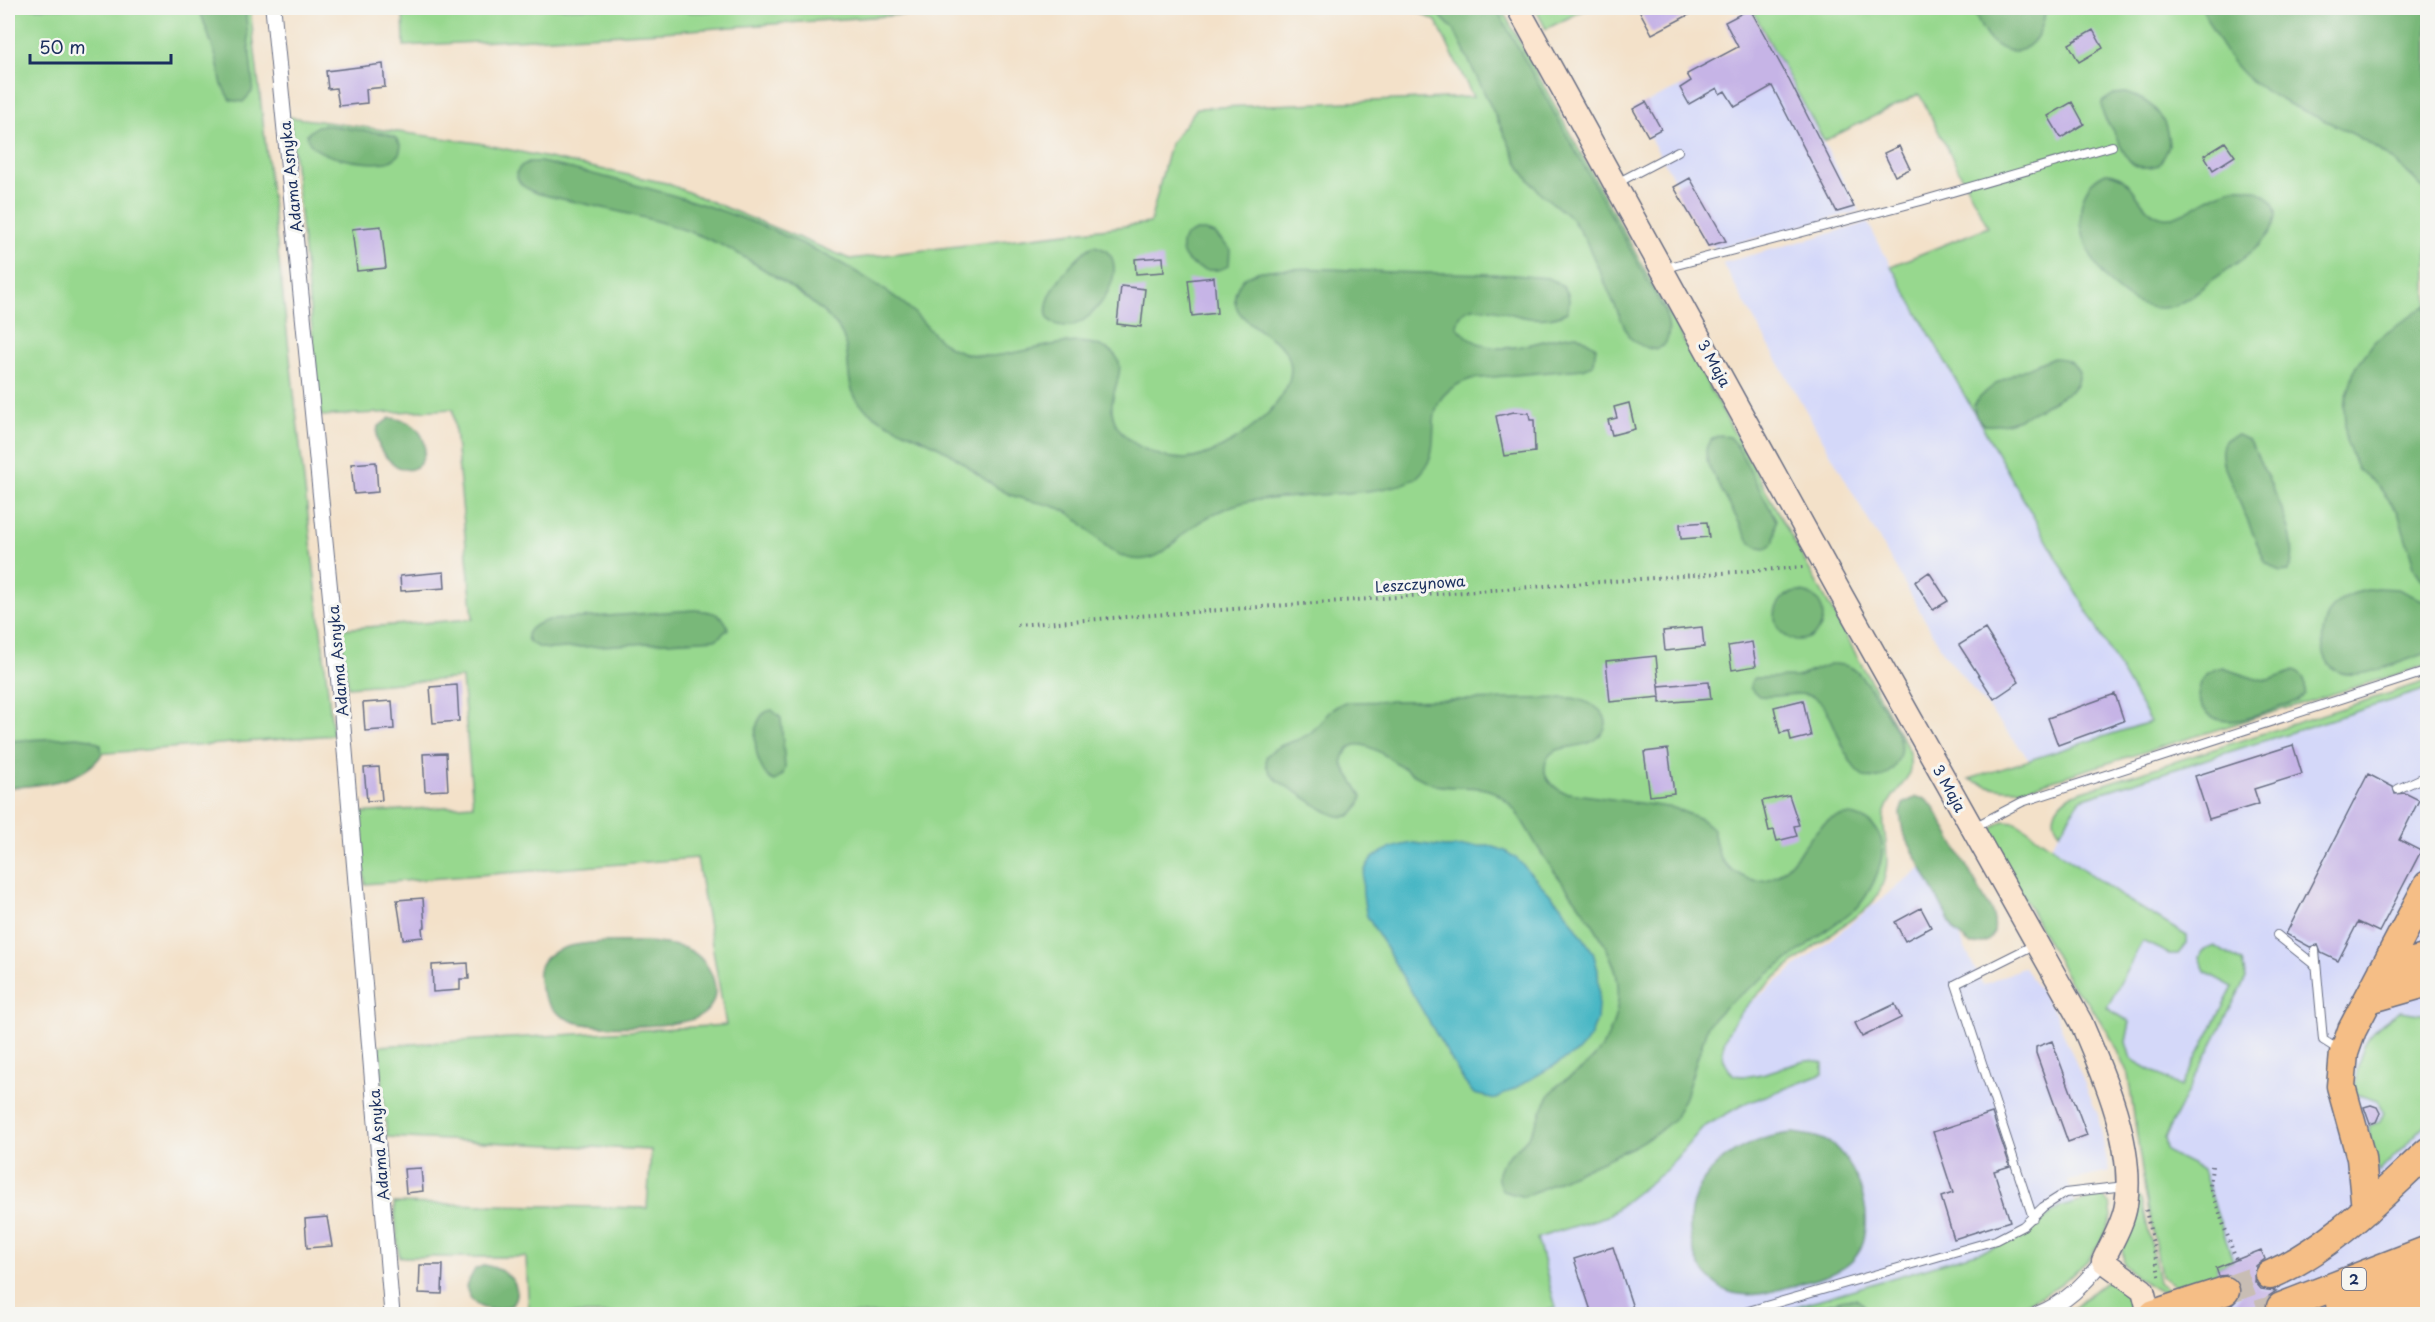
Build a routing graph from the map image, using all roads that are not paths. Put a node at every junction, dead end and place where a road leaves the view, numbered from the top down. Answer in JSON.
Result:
{"nodes":[{"id":1,"x":273,"y":8,"type":"edge"},
{"id":2,"x":1518,"y":8,"type":"edge"},
{"id":3,"x":2112,"y":146,"type":"dead end"},
{"id":4,"x":1678,"y":151,"type":"dead end"},
{"id":5,"x":1616,"y":184,"type":"junction"},
{"id":6,"x":1663,"y":268,"type":"junction"},
{"id":7,"x":2427,"y":671,"type":"edge"},
{"id":8,"x":2427,"y":781,"type":"edge"},
{"id":9,"x":2398,"y":789,"type":"dead end"},
{"id":10,"x":1972,"y":827,"type":"junction"},
{"id":11,"x":2427,"y":885,"type":"edge"},
{"id":12,"x":2423,"y":919,"type":"edge"},
{"id":13,"x":2277,"y":935,"type":"dead end"},
{"id":14,"x":2038,"y":943,"type":"junction"},
{"id":15,"x":2315,"y":950,"type":"dead end"},
{"id":16,"x":2427,"y":958,"type":"edge"},
{"id":17,"x":2316,"y":966,"type":"junction"},
{"id":18,"x":2383,"y":970,"type":"junction"},
{"id":19,"x":2427,"y":982,"type":"edge"},
{"id":20,"x":2369,"y":999,"type":"junction"},
{"id":21,"x":2344,"y":1053,"type":"junction"},
{"id":22,"x":2427,"y":1152,"type":"edge"},
{"id":23,"x":2136,"y":1192,"type":"junction"},
{"id":24,"x":2366,"y":1210,"type":"junction"},
{"id":25,"x":2033,"y":1218,"type":"junction"},
{"id":26,"x":2427,"y":1250,"type":"edge"},
{"id":27,"x":2103,"y":1261,"type":"junction"},
{"id":28,"x":2427,"y":1274,"type":"edge"},
{"id":29,"x":2270,"y":1275,"type":"tunnel mouth"},
{"id":30,"x":2427,"y":1288,"type":"edge"},
{"id":31,"x":2225,"y":1291,"type":"tunnel mouth"},
{"id":32,"x":2427,"y":1302,"type":"edge"},
{"id":33,"x":392,"y":1314,"type":"edge"},
{"id":34,"x":1738,"y":1314,"type":"edge"},
{"id":35,"x":2038,"y":1314,"type":"edge"},
{"id":36,"x":2150,"y":1314,"type":"edge"},
{"id":37,"x":2154,"y":1314,"type":"edge"},
{"id":38,"x":2323,"y":1314,"type":"edge"},
{"id":39,"x":2362,"y":1314,"type":"edge"}],
"edges":[{"from":1,"to":33,"type":"street","name":"Adama Asnyka"},
{"from":2,"to":5,"type":"street","name":"3 Maja"},
{"from":3,"to":6,"type":"lane"},
{"from":4,"to":5,"type":"lane"},
{"from":5,"to":6,"type":"street","name":"3 Maja"},
{"from":6,"to":10,"type":"street","name":"3 Maja"},
{"from":7,"to":10,"type":"lane"},
{"from":8,"to":9,"type":"lane"},
{"from":10,"to":14,"type":"street","name":"3 Maja"},
{"from":11,"to":12,"type":"highway"},
{"from":12,"to":18,"type":"highway"},
{"from":13,"to":17,"type":"lane"},
{"from":14,"to":23,"type":"street","name":"3 Maja"},
{"from":14,"to":25,"type":"lane"},
{"from":15,"to":17,"type":"lane"},
{"from":16,"to":18,"type":"highway"},
{"from":17,"to":21,"type":"lane"},
{"from":18,"to":20,"type":"highway"},
{"from":19,"to":20,"type":"highway"},
{"from":20,"to":21,"type":"highway"},
{"from":21,"to":24,"type":"highway"},
{"from":22,"to":24,"type":"highway"},
{"from":23,"to":25,"type":"lane"},
{"from":23,"to":27,"type":"street","name":"3 Maja"},
{"from":24,"to":29,"type":"highway"},
{"from":25,"to":34,"type":"lane"},
{"from":26,"to":38,"type":"highway","number":"2"},
{"from":27,"to":35,"type":"street"},
{"from":27,"to":36,"type":"street"},
{"from":28,"to":38,"type":"highway"},
{"from":30,"to":38,"type":"highway"},
{"from":31,"to":37,"type":"highway"},
{"from":32,"to":38,"type":"highway"},
{"from":38,"to":39,"type":"highway"}]}
